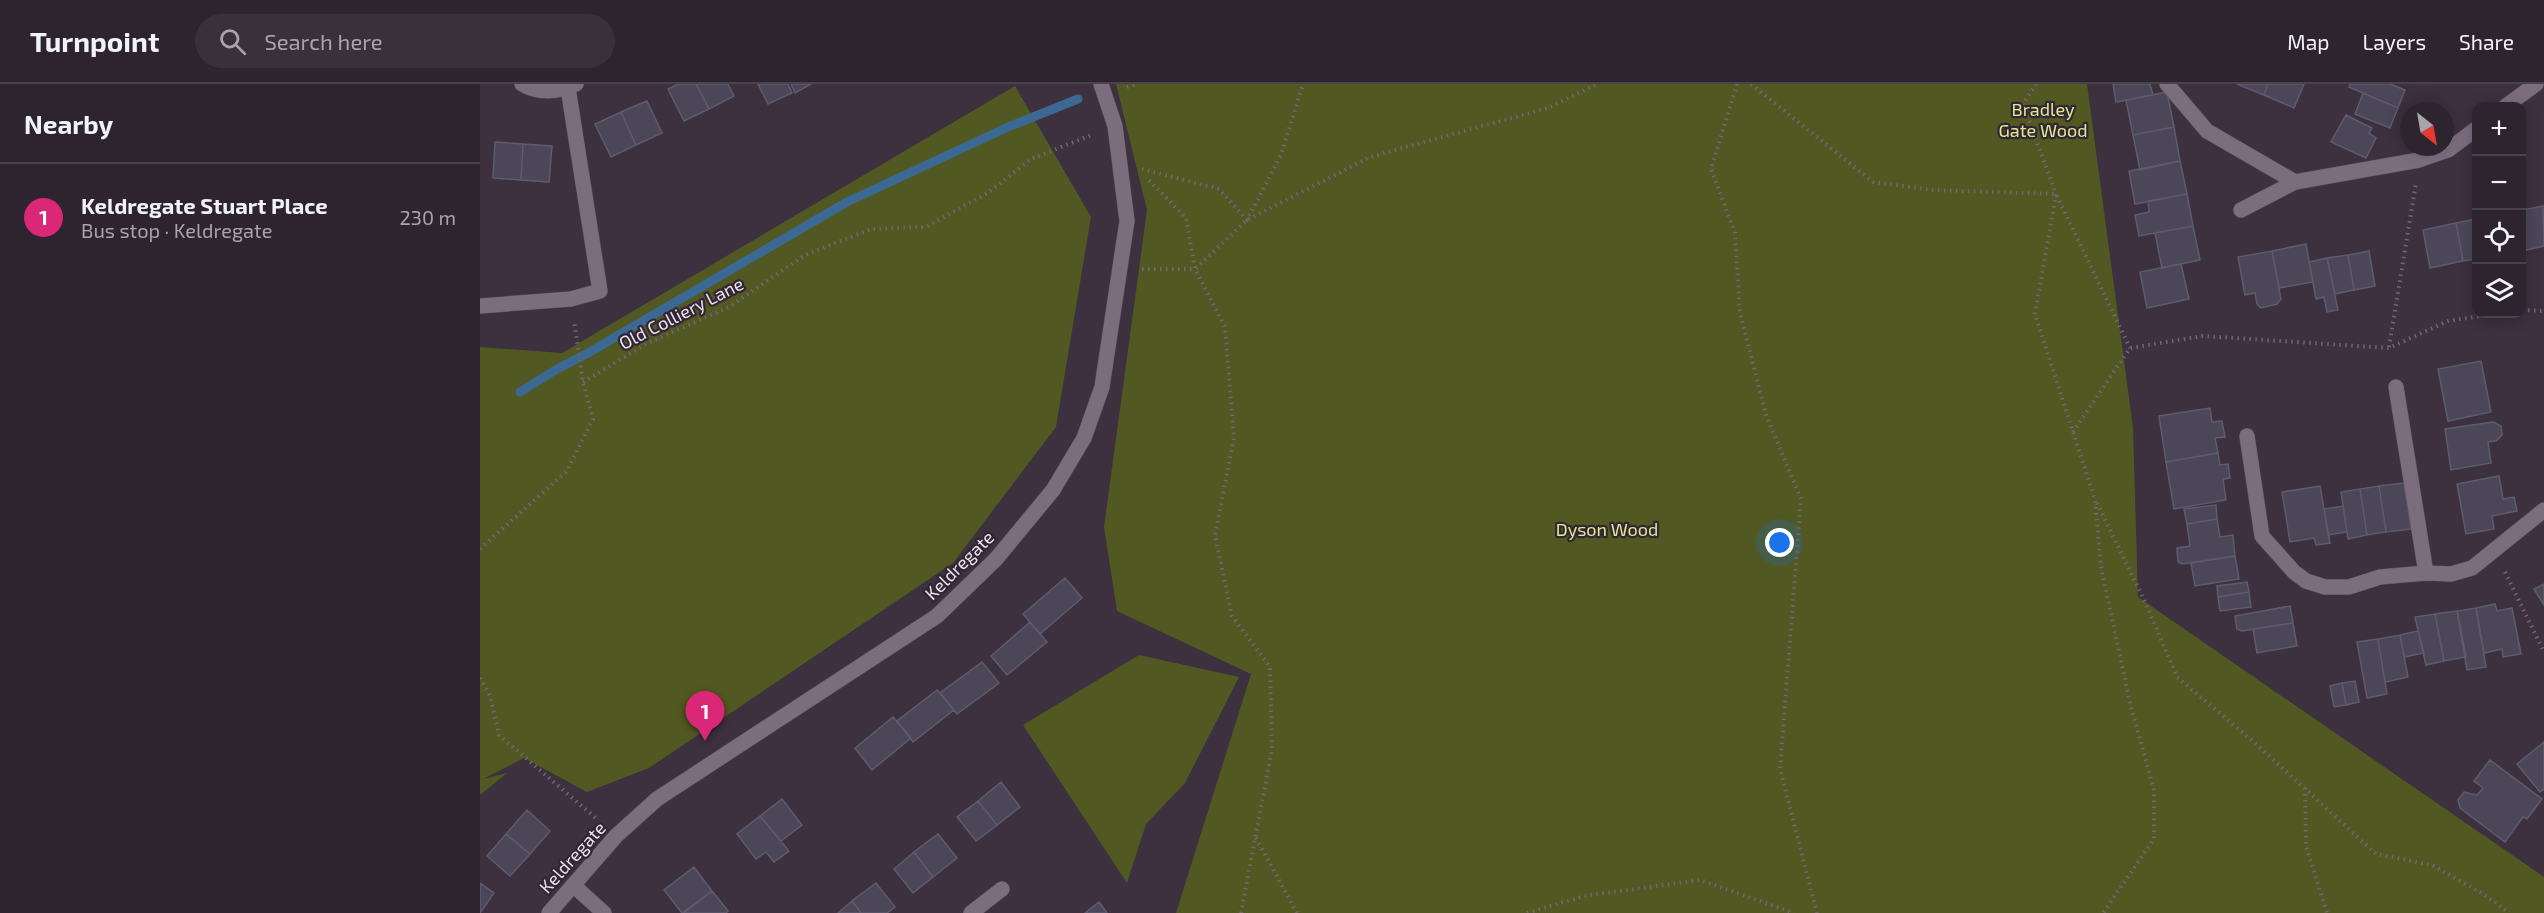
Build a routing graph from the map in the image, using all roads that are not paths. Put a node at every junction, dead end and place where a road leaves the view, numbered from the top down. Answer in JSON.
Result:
{"nodes":[{"id":1,"x":522,"y":84,"type":"edge"},
{"id":2,"x":1101,"y":84,"type":"edge"},
{"id":3,"x":2167,"y":84,"type":"edge"},
{"id":4,"x":2536,"y":84,"type":"edge"},
{"id":5,"x":572,"y":86,"type":"edge"},
{"id":6,"x":2511,"y":102,"type":"edge"},
{"id":7,"x":2472,"y":132,"type":"edge"},
{"id":8,"x":2295,"y":183,"type":"junction"},
{"id":9,"x":2241,"y":210,"type":"dead end"},
{"id":10,"x":480,"y":306,"type":"edge"},
{"id":11,"x":2396,"y":387,"type":"dead end"},
{"id":12,"x":2247,"y":436,"type":"dead end"},
{"id":13,"x":2544,"y":510,"type":"edge"},
{"id":14,"x":2426,"y":573,"type":"junction"},
{"id":15,"x":573,"y":885,"type":"junction"},
{"id":16,"x":1002,"y":889,"type":"dead end"},
{"id":17,"x":549,"y":913,"type":"edge"},
{"id":18,"x":604,"y":913,"type":"edge"},
{"id":19,"x":971,"y":913,"type":"edge"}],
"edges":[{"from":1,"to":5,"type":"street"},
{"from":2,"to":15,"type":"street","name":"Keldregate"},
{"from":3,"to":8,"type":"street"},
{"from":4,"to":6,"type":"street"},
{"from":5,"to":10,"type":"street"},
{"from":7,"to":8,"type":"street"},
{"from":8,"to":9,"type":"street"},
{"from":11,"to":14,"type":"street"},
{"from":12,"to":14,"type":"street"},
{"from":13,"to":14,"type":"street"},
{"from":15,"to":17,"type":"street","name":"Keldregate"},
{"from":15,"to":18,"type":"street"},
{"from":16,"to":19,"type":"street"}]}
